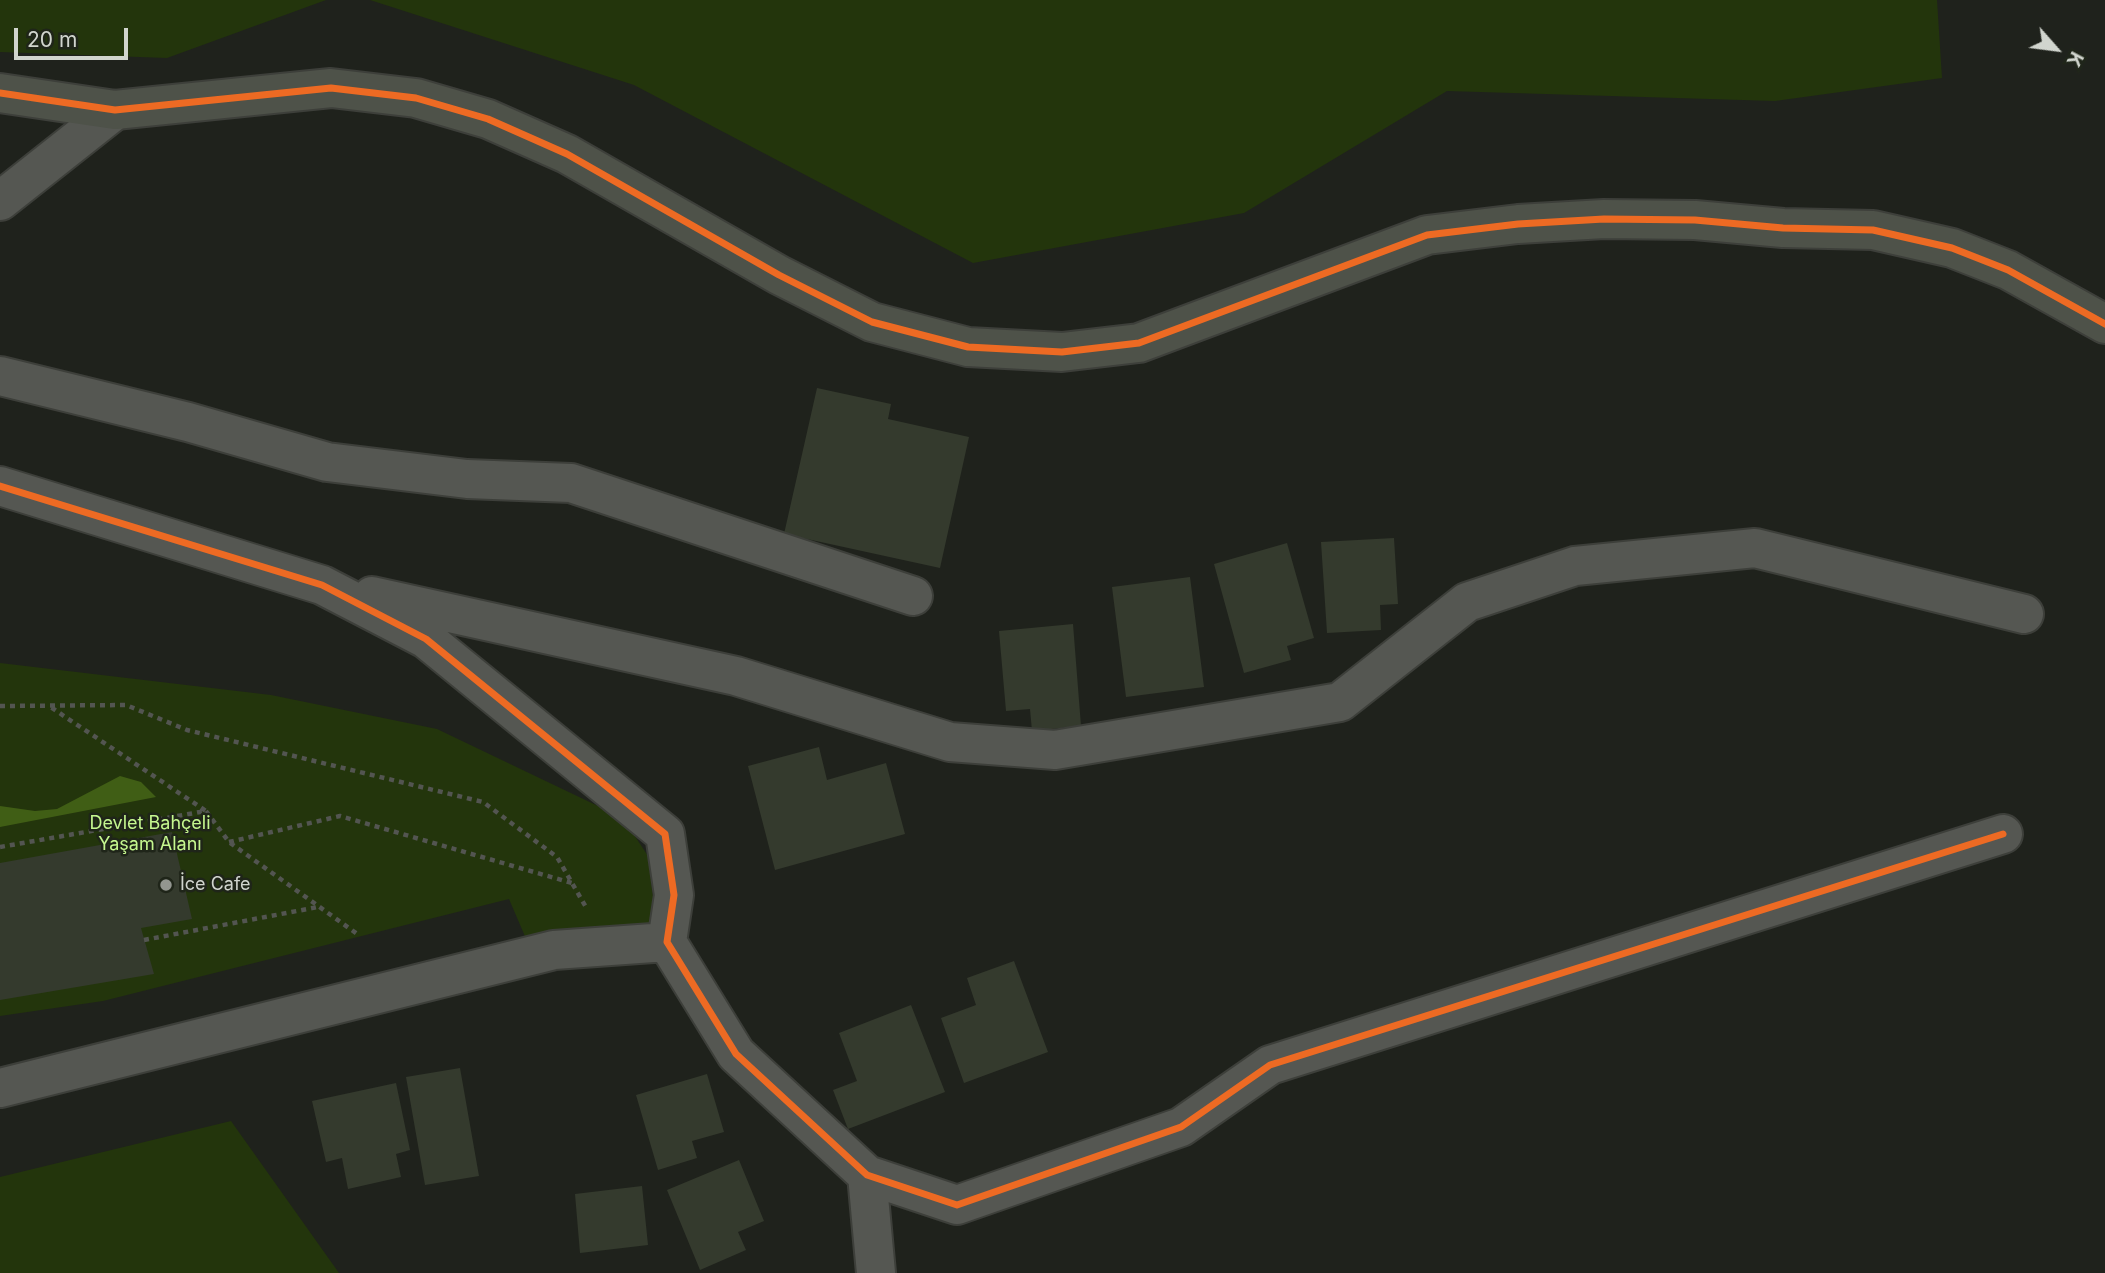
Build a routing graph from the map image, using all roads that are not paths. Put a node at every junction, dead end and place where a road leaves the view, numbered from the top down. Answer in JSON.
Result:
{"nodes":[{"id":1,"x":0,"y":93,"type":"edge"},
{"id":2,"x":115,"y":110,"type":"junction"},
{"id":3,"x":0,"y":201,"type":"edge"},
{"id":4,"x":2105,"y":324,"type":"edge"},
{"id":5,"x":0,"y":376,"type":"edge"},
{"id":6,"x":0,"y":486,"type":"edge"},
{"id":7,"x":322,"y":585,"type":"junction"},
{"id":8,"x":913,"y":596,"type":"dead end"},
{"id":9,"x":2024,"y":614,"type":"dead end"},
{"id":10,"x":2003,"y":834,"type":"dead end"},
{"id":11,"x":667,"y":942,"type":"junction"},
{"id":12,"x":0,"y":1088,"type":"edge"},
{"id":13,"x":867,"y":1175,"type":"junction"},
{"id":14,"x":876,"y":1273,"type":"edge"}],
"edges":[{"from":1,"to":2,"type":"street"},
{"from":2,"to":3,"type":"street"},
{"from":2,"to":4,"type":"street"},
{"from":5,"to":8,"type":"street"},
{"from":6,"to":7,"type":"street"},
{"from":7,"to":9,"type":"street"},
{"from":7,"to":11,"type":"street"},
{"from":10,"to":13,"type":"street"},
{"from":11,"to":12,"type":"street"},
{"from":11,"to":13,"type":"street"},
{"from":13,"to":14,"type":"street"}]}
